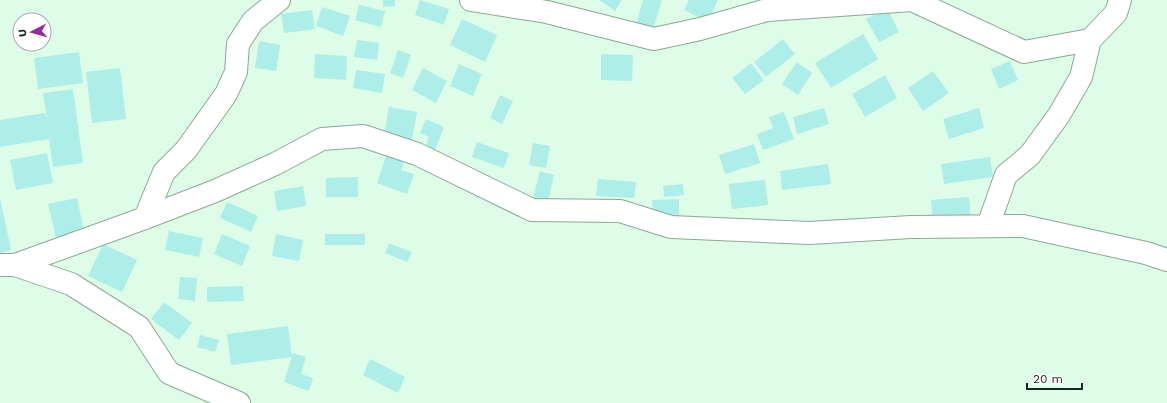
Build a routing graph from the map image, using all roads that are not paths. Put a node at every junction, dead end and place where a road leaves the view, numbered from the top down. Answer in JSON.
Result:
{"nodes":[{"id":1,"x":279,"y":0,"type":"edge"},
{"id":2,"x":471,"y":0,"type":"edge"},
{"id":3,"x":912,"y":0,"type":"edge"},
{"id":4,"x":1120,"y":0,"type":"edge"},
{"id":5,"x":1090,"y":40,"type":"junction"},
{"id":6,"x":146,"y":218,"type":"junction"},
{"id":7,"x":988,"y":226,"type":"junction"},
{"id":8,"x":1167,"y":260,"type":"edge"},
{"id":9,"x":8,"y":265,"type":"edge"},
{"id":10,"x":239,"y":403,"type":"edge"}],
"edges":[{"from":1,"to":6,"type":"street"},
{"from":2,"to":3,"type":"street"},
{"from":3,"to":5,"type":"street"},
{"from":4,"to":5,"type":"street"},
{"from":5,"to":7,"type":"street"},
{"from":6,"to":7,"type":"street"},
{"from":6,"to":9,"type":"street"},
{"from":7,"to":8,"type":"street"},
{"from":9,"to":10,"type":"street"}]}
